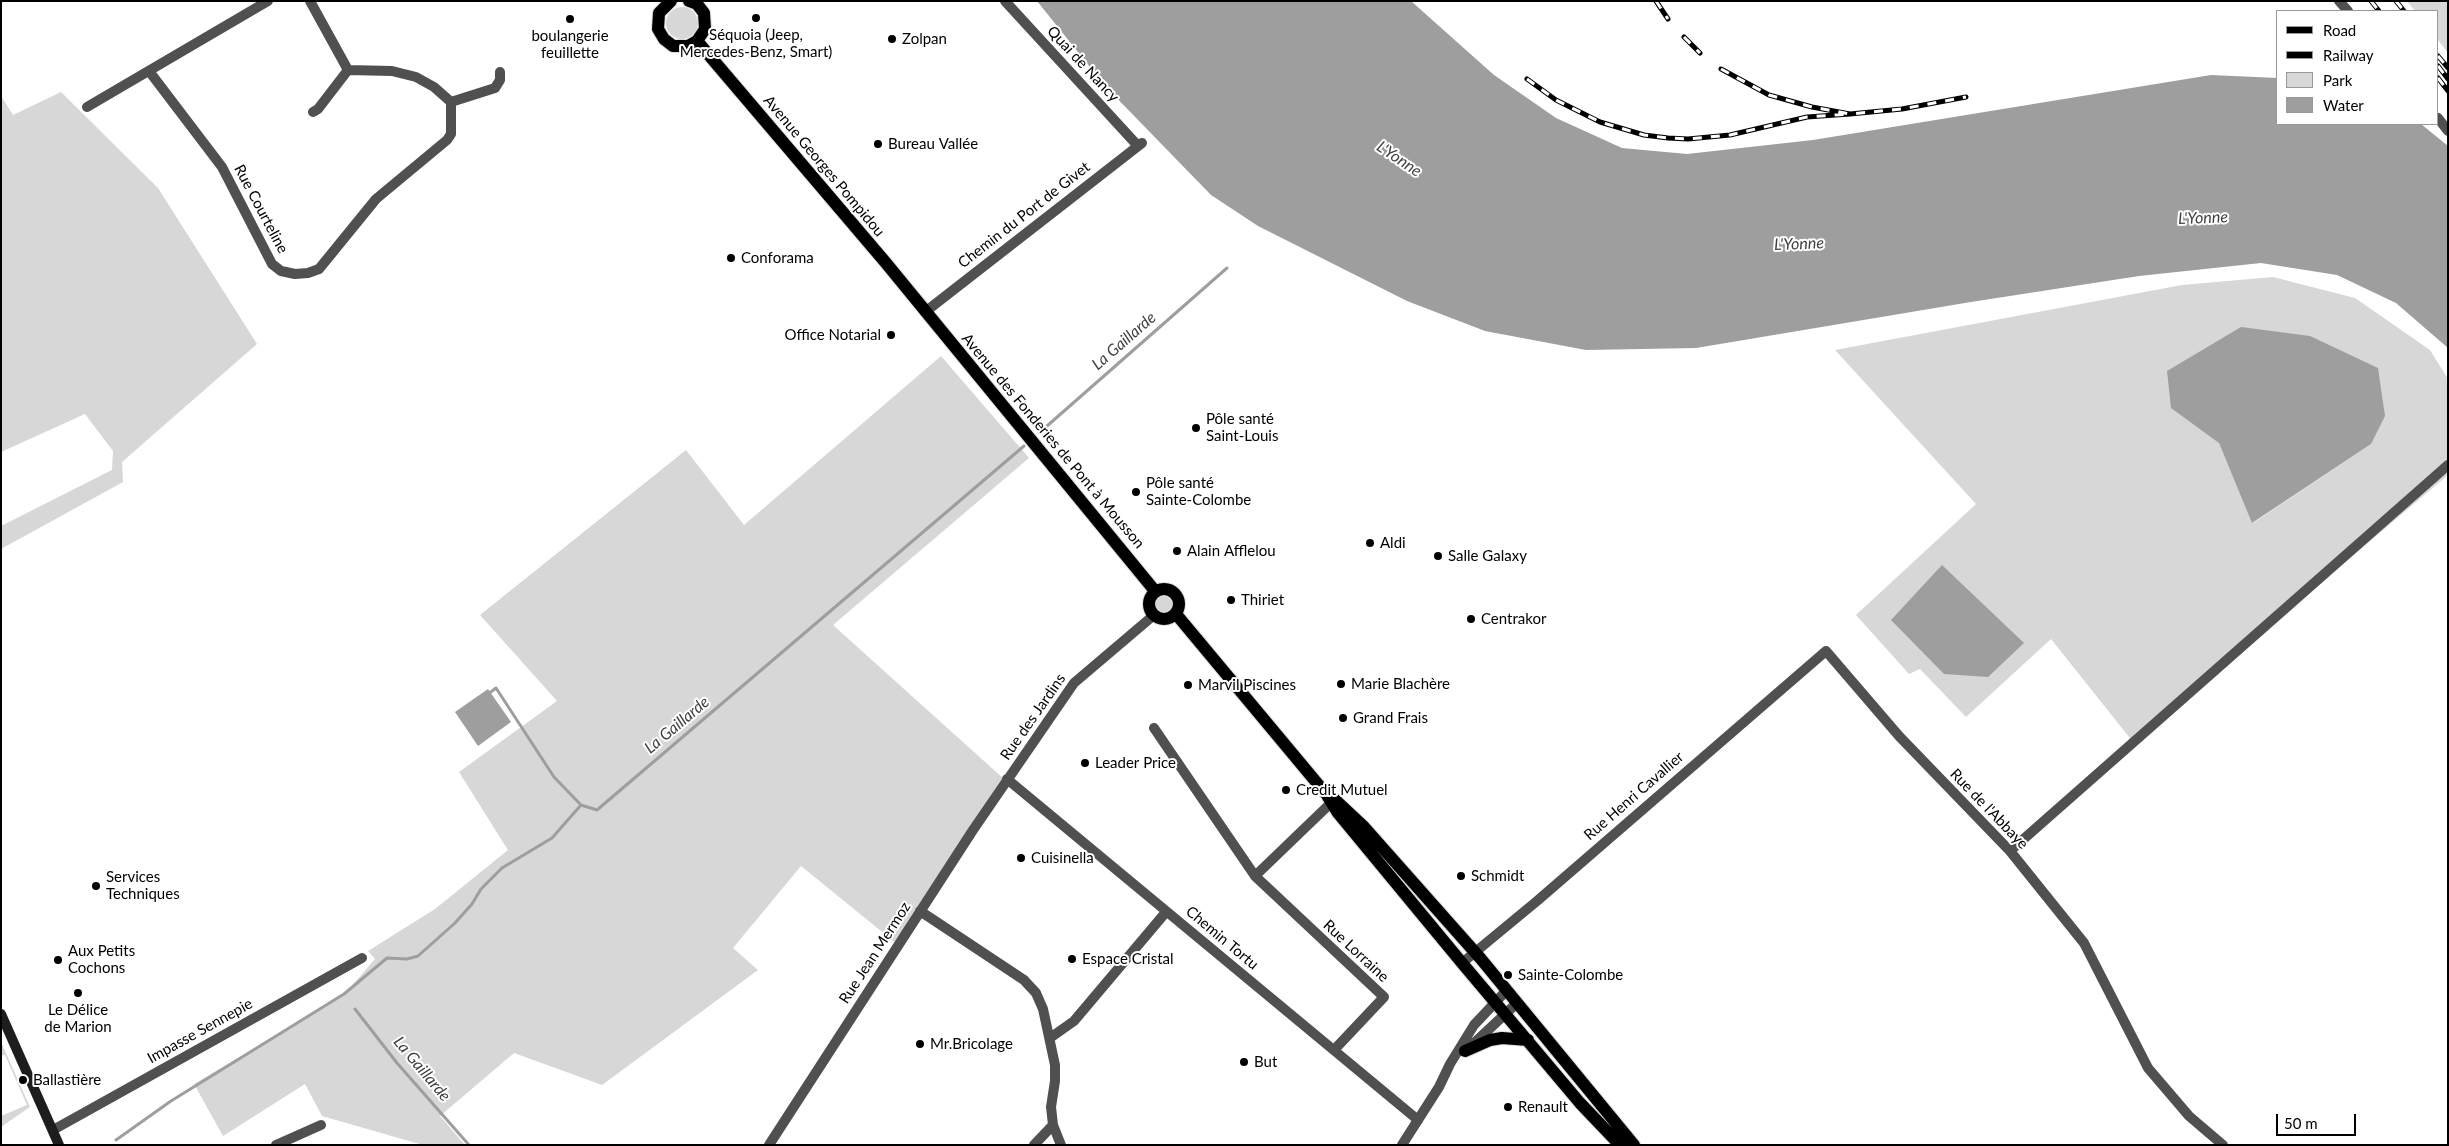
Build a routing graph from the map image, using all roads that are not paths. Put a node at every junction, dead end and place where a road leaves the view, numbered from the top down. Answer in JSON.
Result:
{"nodes":[{"id":1,"x":268,"y":1,"type":"edge"},
{"id":2,"x":310,"y":1,"type":"edge"},
{"id":3,"x":652,"y":1,"type":"edge"},
{"id":4,"x":670,"y":1,"type":"edge"},
{"id":5,"x":1005,"y":1,"type":"edge"},
{"id":6,"x":695,"y":2,"type":"edge"},
{"id":7,"x":659,"y":13,"type":"junction"},
{"id":8,"x":697,"y":41,"type":"junction"},
{"id":9,"x":348,"y":70,"type":"junction"},
{"id":10,"x":149,"y":71,"type":"junction"},
{"id":11,"x":500,"y":72,"type":"dead end"},
{"id":12,"x":451,"y":102,"type":"junction"},
{"id":13,"x":88,"y":107,"type":"dead end"},
{"id":14,"x":313,"y":112,"type":"dead end"},
{"id":15,"x":2439,"y":119,"type":"edge"},
{"id":16,"x":2448,"y":131,"type":"edge"},
{"id":17,"x":1140,"y":144,"type":"joint"},
{"id":18,"x":925,"y":312,"type":"junction"},
{"id":19,"x":2448,"y":465,"type":"edge"},
{"id":20,"x":1155,"y":591,"type":"junction"},
{"id":21,"x":1176,"y":614,"type":"junction"},
{"id":22,"x":1154,"y":615,"type":"junction"},
{"id":23,"x":1826,"y":651,"type":"joint"},
{"id":24,"x":1154,"y":728,"type":"dead end"},
{"id":25,"x":1007,"y":779,"type":"junction"},
{"id":26,"x":1331,"y":799,"type":"junction"},
{"id":27,"x":2010,"y":851,"type":"junction"},
{"id":28,"x":1255,"y":876,"type":"junction"},
{"id":29,"x":920,"y":911,"type":"junction"},
{"id":30,"x":1166,"y":912,"type":"junction"},
{"id":31,"x":1475,"y":952,"type":"junction"},
{"id":32,"x":362,"y":958,"type":"dead end"},
{"id":33,"x":1462,"y":963,"type":"junction"},
{"id":34,"x":1506,"y":992,"type":"junction"},
{"id":35,"x":1495,"y":1003,"type":"junction"},
{"id":36,"x":1517,"y":1003,"type":"junction"},
{"id":37,"x":1,"y":1014,"type":"edge"},
{"id":38,"x":1505,"y":1015,"type":"junction"},
{"id":39,"x":1050,"y":1038,"type":"junction"},
{"id":40,"x":1528,"y":1040,"type":"junction"},
{"id":41,"x":1334,"y":1050,"type":"junction"},
{"id":42,"x":1465,"y":1051,"type":"junction"},
{"id":43,"x":1450,"y":1064,"type":"junction"},
{"id":44,"x":1418,"y":1120,"type":"junction"},
{"id":45,"x":321,"y":1125,"type":"dead end"},
{"id":46,"x":1053,"y":1125,"type":"junction"},
{"id":47,"x":52,"y":1130,"type":"junction"},
{"id":48,"x":59,"y":1145,"type":"edge"},
{"id":49,"x":276,"y":1145,"type":"edge"},
{"id":50,"x":769,"y":1145,"type":"edge"},
{"id":51,"x":1034,"y":1145,"type":"edge"},
{"id":52,"x":1061,"y":1145,"type":"edge"},
{"id":53,"x":1402,"y":1145,"type":"edge"},
{"id":54,"x":1620,"y":1145,"type":"edge"},
{"id":55,"x":1634,"y":1145,"type":"edge"},
{"id":56,"x":2223,"y":1145,"type":"edge"}],
"edges":[{"from":1,"to":10,"type":"street"},
{"from":2,"to":9,"type":"street"},
{"from":3,"to":7,"type":"main road"},
{"from":4,"to":7,"type":"main road"},
{"from":5,"to":17,"type":"street","name":"Quai de Nancy"},
{"from":6,"to":8,"type":"main road"},
{"from":7,"to":8,"type":"main road"},
{"from":8,"to":18,"type":"main road","name":"Avenue Georges Pompidou"},
{"from":9,"to":12,"type":"street"},
{"from":9,"to":14,"type":"street"},
{"from":10,"to":12,"type":"street","name":"Rue Courteline"},
{"from":10,"to":13,"type":"street"},
{"from":11,"to":12,"type":"street"},
{"from":15,"to":16,"type":"street"},
{"from":17,"to":18,"type":"street","name":"Chemin du Port de Givet"},
{"from":18,"to":20,"type":"main road","name":"Avenue des Fonderies de Pont à Mousson"},
{"from":19,"to":27,"type":"street"},
{"from":20,"to":21,"type":"main road"},
{"from":20,"to":22,"type":"main road"},
{"from":21,"to":22,"type":"main road"},
{"from":21,"to":26,"type":"main road"},
{"from":22,"to":25,"type":"street","name":"Rue des Jardins"},
{"from":23,"to":27,"type":"street","name":"Rue de l'Abbaye"},
{"from":23,"to":31,"type":"street","name":"Rue Henri Cavallier"},
{"from":24,"to":28,"type":"street","name":"Rue Lorraine"},
{"from":25,"to":29,"type":"street","name":"Rue Jean Mermoz"},
{"from":25,"to":30,"type":"street","name":"Chemin Tortu"},
{"from":26,"to":28,"type":"street"},
{"from":26,"to":31,"type":"main road"},
{"from":26,"to":33,"type":"main road"},
{"from":27,"to":56,"type":"street","name":"Rue de l'Abbaye"},
{"from":28,"to":41,"type":"street","name":"Rue Lorraine"},
{"from":29,"to":39,"type":"street"},
{"from":29,"to":50,"type":"street","name":"Rue Jean Mermoz"},
{"from":30,"to":39,"type":"street"},
{"from":30,"to":41,"type":"street","name":"Chemin Tortu"},
{"from":31,"to":33,"type":"street","name":"Rue Henri Cavallier"},
{"from":31,"to":34,"type":"main road"},
{"from":32,"to":47,"type":"street","name":"Impasse Sennepie"},
{"from":33,"to":35,"type":"main road"},
{"from":34,"to":35,"type":"street"},
{"from":34,"to":36,"type":"main road"},
{"from":35,"to":38,"type":"main road"},
{"from":35,"to":43,"type":"street"},
{"from":36,"to":38,"type":"street"},
{"from":36,"to":55,"type":"main road"},
{"from":37,"to":47,"type":"main road"},
{"from":38,"to":40,"type":"main road"},
{"from":38,"to":42,"type":"street"},
{"from":39,"to":46,"type":"street"},
{"from":40,"to":42,"type":"main road"},
{"from":40,"to":54,"type":"main road"},
{"from":41,"to":44,"type":"street","name":"Chemin Tortu"},
{"from":42,"to":43,"type":"street"},
{"from":43,"to":44,"type":"street"},
{"from":44,"to":53,"type":"street"},
{"from":45,"to":49,"type":"street"},
{"from":46,"to":51,"type":"street"},
{"from":46,"to":52,"type":"street"},
{"from":47,"to":48,"type":"main road"}]}
